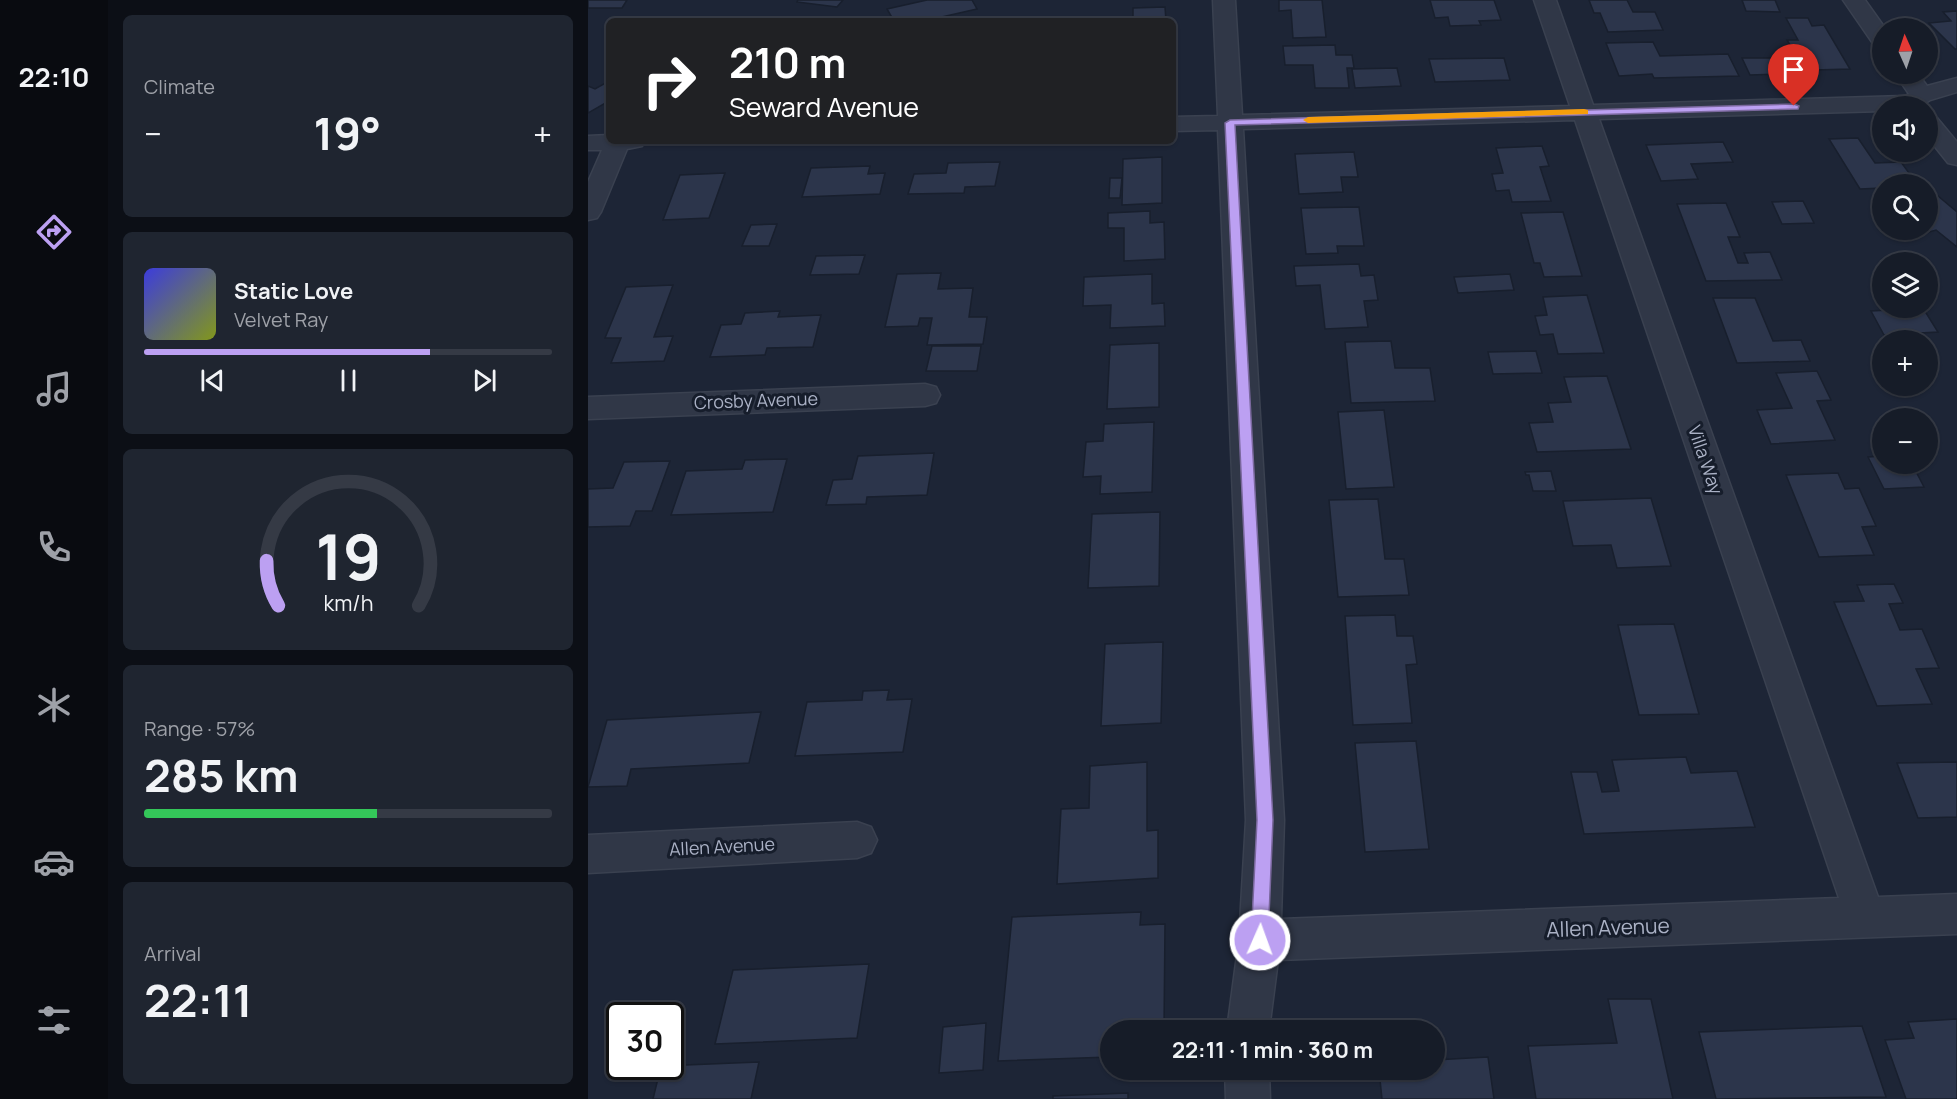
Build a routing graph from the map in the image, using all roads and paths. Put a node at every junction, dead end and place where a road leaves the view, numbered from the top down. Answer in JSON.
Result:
{"nodes":[{"id":1,"x":1224,"y":0,"type":"edge"},
{"id":2,"x":1545,"y":0,"type":"edge"},
{"id":3,"x":1854,"y":0,"type":"edge"},
{"id":4,"x":1872,"y":26,"type":"edge"},
{"id":5,"x":1957,"y":85,"type":"edge"},
{"id":6,"x":1930,"y":96,"type":"edge"},
{"id":7,"x":1872,"y":103,"type":"edge"},
{"id":8,"x":1584,"y":112,"type":"junction"},
{"id":9,"x":1230,"y":123,"type":"junction"},
{"id":10,"x":1176,"y":124,"type":"edge"},
{"id":11,"x":1938,"y":135,"type":"edge"},
{"id":12,"x":588,"y":143,"type":"edge"},
{"id":13,"x":606,"y":143,"type":"edge"},
{"id":14,"x":624,"y":144,"type":"edge"},
{"id":15,"x":1957,"y":158,"type":"edge"},
{"id":16,"x":588,"y":212,"type":"edge"},
{"id":17,"x":925,"y":395,"type":"dead end"},
{"id":18,"x":588,"y":408,"type":"edge"},
{"id":19,"x":857,"y":840,"type":"dead end"},
{"id":20,"x":588,"y":854,"type":"edge"},
{"id":21,"x":1957,"y":914,"type":"edge"},
{"id":22,"x":1866,"y":919,"type":"junction"},
{"id":23,"x":1260,"y":940,"type":"junction"},
{"id":24,"x":1249,"y":1020,"type":"edge"},
{"id":25,"x":1247,"y":1080,"type":"edge"},
{"id":26,"x":1248,"y":1099,"type":"edge"}],
"edges":[{"from":1,"to":9,"type":"street"},
{"from":2,"to":8,"type":"street","name":"Villa Way"},
{"from":3,"to":4,"type":"street"},
{"from":5,"to":6,"type":"street"},
{"from":7,"to":8,"type":"street"},
{"from":8,"to":9,"type":"street"},
{"from":8,"to":22,"type":"street","name":"Villa Way"},
{"from":9,"to":10,"type":"street"},
{"from":9,"to":23,"type":"street"},
{"from":11,"to":15,"type":"street"},
{"from":12,"to":13,"type":"street"},
{"from":14,"to":16,"type":"street"},
{"from":17,"to":18,"type":"street","name":"Crosby Avenue"},
{"from":19,"to":20,"type":"street","name":"Allen Avenue"},
{"from":21,"to":22,"type":"street","name":"Allen Avenue"},
{"from":22,"to":23,"type":"street","name":"Allen Avenue"},
{"from":23,"to":24,"type":"street"},
{"from":25,"to":26,"type":"street"}]}
